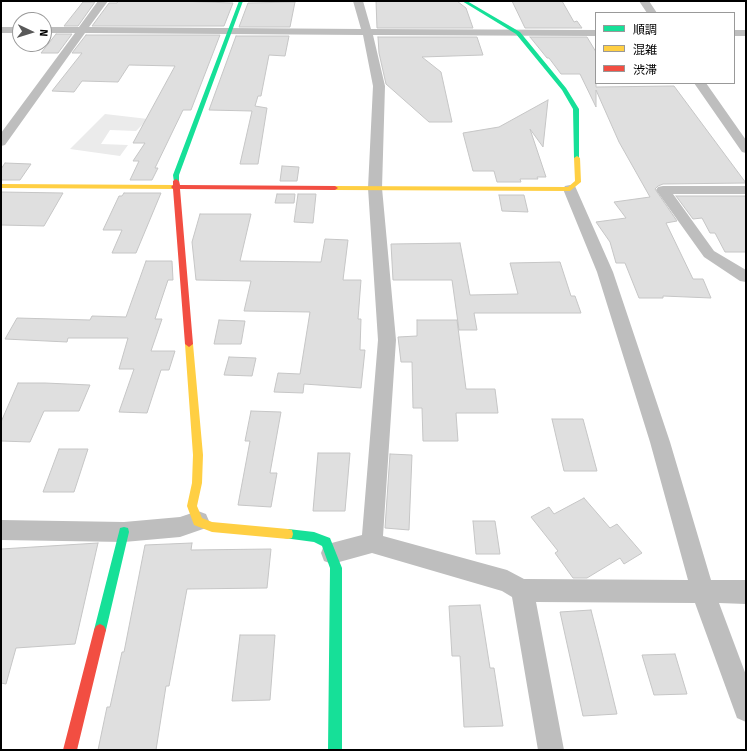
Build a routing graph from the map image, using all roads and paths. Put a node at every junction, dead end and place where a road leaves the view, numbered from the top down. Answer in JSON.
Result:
{"nodes":[{"id":1,"x":103,"y":1,"type":"edge"},
{"id":2,"x":241,"y":1,"type":"edge"},
{"id":3,"x":358,"y":1,"type":"edge"},
{"id":4,"x":464,"y":1,"type":"edge"},
{"id":5,"x":644,"y":1,"type":"edge"},
{"id":6,"x":651,"y":12,"type":"edge"},
{"id":7,"x":1,"y":30,"type":"edge"},
{"id":8,"x":12,"y":30,"type":"edge"},
{"id":9,"x":52,"y":30,"type":"edge"},
{"id":10,"x":81,"y":31,"type":"junction"},
{"id":11,"x":230,"y":31,"type":"junction"},
{"id":12,"x":367,"y":31,"type":"junction"},
{"id":13,"x":518,"y":33,"type":"junction"},
{"id":14,"x":595,"y":33,"type":"edge"},
{"id":15,"x":735,"y":33,"type":"edge"},
{"id":16,"x":746,"y":33,"type":"edge"},
{"id":17,"x":701,"y":84,"type":"edge"},
{"id":18,"x":1,"y":142,"type":"edge"},
{"id":19,"x":746,"y":149,"type":"edge"},
{"id":20,"x":1,"y":186,"type":"edge"},
{"id":21,"x":175,"y":186,"type":"junction"},
{"id":22,"x":375,"y":188,"type":"junction"},
{"id":23,"x":570,"y":189,"type":"junction"},
{"id":24,"x":746,"y":190,"type":"edge"},
{"id":25,"x":746,"y":277,"type":"edge"},
{"id":26,"x":198,"y":521,"type":"junction"},
{"id":27,"x":1,"y":530,"type":"edge"},
{"id":28,"x":124,"y":532,"type":"junction"},
{"id":29,"x":372,"y":543,"type":"junction"},
{"id":30,"x":332,"y":553,"type":"junction"},
{"id":31,"x":522,"y":590,"type":"junction"},
{"id":32,"x":746,"y":592,"type":"edge"},
{"id":33,"x":703,"y":593,"type":"junction"},
{"id":34,"x":746,"y":709,"type":"edge"},
{"id":35,"x":70,"y":750,"type":"edge"},
{"id":36,"x":335,"y":750,"type":"edge"},
{"id":37,"x":551,"y":750,"type":"edge"}],
"edges":[{"from":1,"to":10,"type":"street"},
{"from":2,"to":11,"type":"street"},
{"from":3,"to":12,"type":"street"},
{"from":4,"to":13,"type":"street"},
{"from":5,"to":6,"type":"street"},
{"from":7,"to":8,"type":"street"},
{"from":9,"to":10,"type":"street"},
{"from":10,"to":11,"type":"street"},
{"from":10,"to":18,"type":"street"},
{"from":11,"to":12,"type":"street"},
{"from":11,"to":21,"type":"street"},
{"from":12,"to":13,"type":"street"},
{"from":12,"to":22,"type":"street"},
{"from":13,"to":14,"type":"street"},
{"from":13,"to":23,"type":"street"},
{"from":15,"to":16,"type":"street"},
{"from":17,"to":19,"type":"street"},
{"from":20,"to":21,"type":"street"},
{"from":21,"to":22,"type":"street"},
{"from":21,"to":26,"type":"street"},
{"from":22,"to":23,"type":"street"},
{"from":22,"to":29,"type":"street"},
{"from":23,"to":33,"type":"street"},
{"from":24,"to":25,"type":"street"},
{"from":26,"to":28,"type":"street"},
{"from":26,"to":30,"type":"street"},
{"from":27,"to":28,"type":"street"},
{"from":28,"to":35,"type":"street"},
{"from":29,"to":30,"type":"street"},
{"from":29,"to":31,"type":"street"},
{"from":30,"to":36,"type":"street"},
{"from":31,"to":33,"type":"street"},
{"from":31,"to":37,"type":"street"},
{"from":32,"to":33,"type":"street"},
{"from":33,"to":34,"type":"street"}]}
